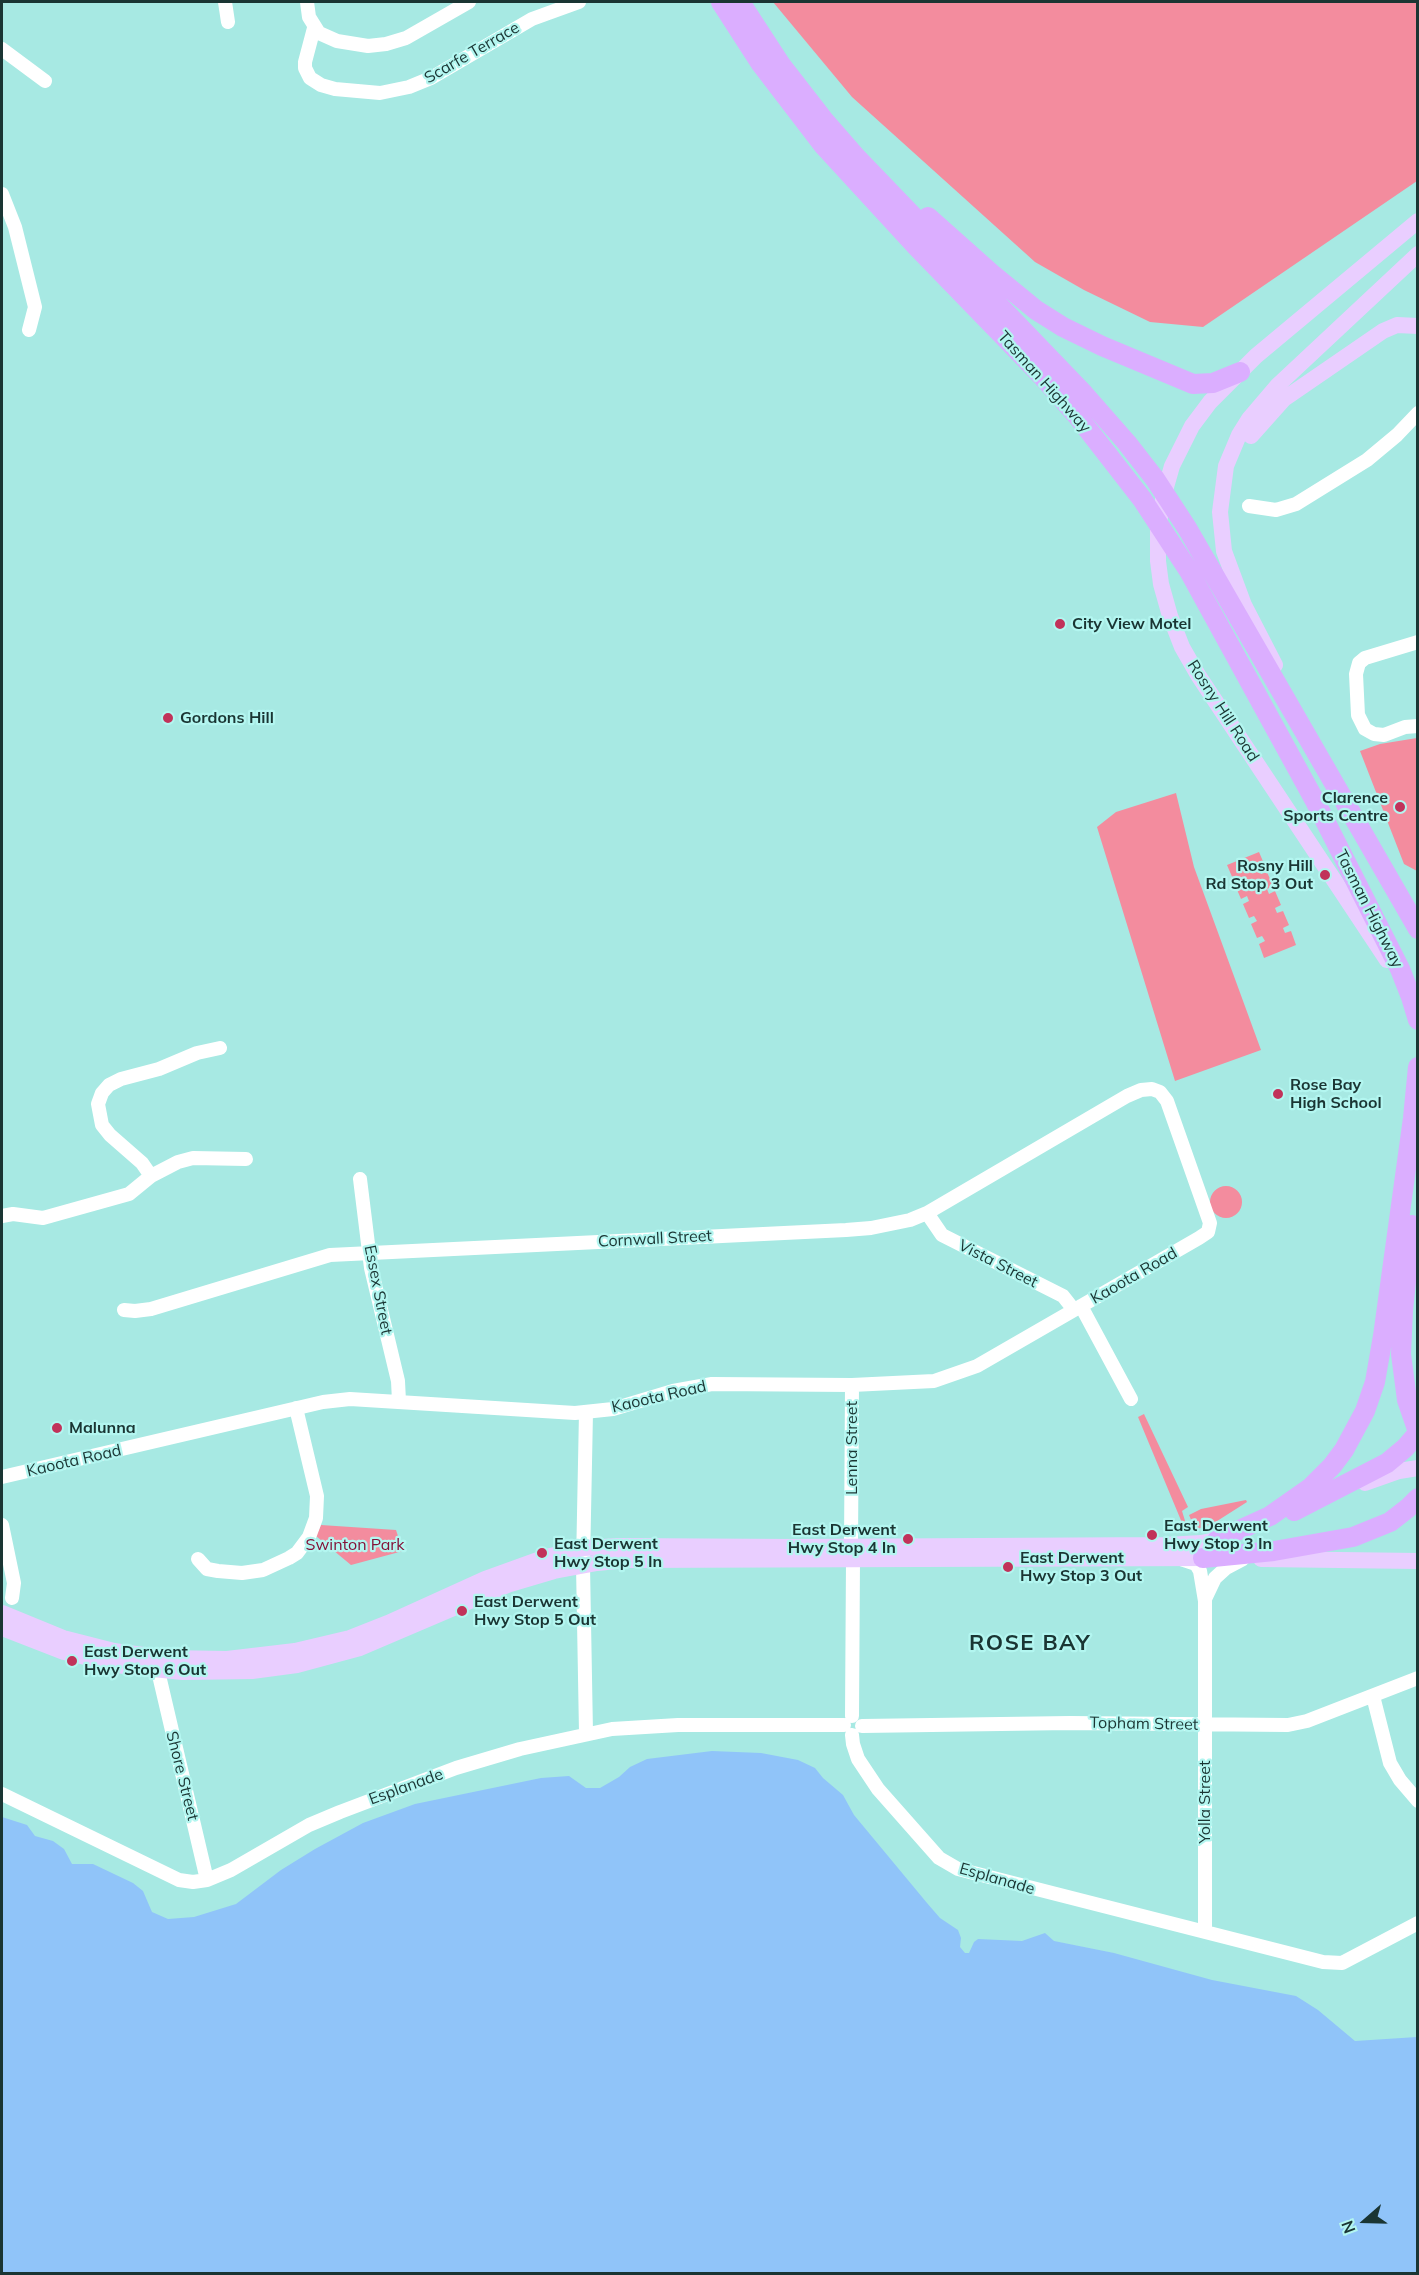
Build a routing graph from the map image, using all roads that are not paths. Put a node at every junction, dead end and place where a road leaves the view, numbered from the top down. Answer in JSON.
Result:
{"nodes":[{"id":1,"x":225,"y":2,"type":"edge"},
{"id":2,"x":307,"y":2,"type":"edge"},
{"id":3,"x":469,"y":2,"type":"edge"},
{"id":4,"x":579,"y":2,"type":"edge"},
{"id":5,"x":721,"y":2,"type":"edge"},
{"id":6,"x":740,"y":2,"type":"edge"},
{"id":7,"x":228,"y":22,"type":"dead end"},
{"id":8,"x":314,"y":28,"type":"junction"},
{"id":9,"x":4,"y":54,"type":"edge"},
{"id":10,"x":45,"y":81,"type":"dead end"},
{"id":11,"x":823,"y":119,"type":"junction"},
{"id":12,"x":2,"y":194,"type":"edge"},
{"id":13,"x":1418,"y":221,"type":"edge"},
{"id":14,"x":1418,"y":254,"type":"edge"},
{"id":15,"x":1418,"y":326,"type":"edge"},
{"id":16,"x":29,"y":330,"type":"dead end"},
{"id":17,"x":1239,"y":372,"type":"junction"},
{"id":18,"x":1418,"y":413,"type":"edge"},
{"id":19,"x":1249,"y":506,"type":"dead end"},
{"id":20,"x":1228,"y":564,"type":"junction"},
{"id":21,"x":1415,"y":643,"type":"edge"},
{"id":22,"x":1418,"y":726,"type":"edge"},
{"id":23,"x":1309,"y":739,"type":"junction"},
{"id":24,"x":1315,"y":801,"type":"junction"},
{"id":25,"x":1418,"y":929,"type":"edge"},
{"id":26,"x":1418,"y":986,"type":"edge"},
{"id":27,"x":1417,"y":1017,"type":"edge"},
{"id":28,"x":220,"y":1048,"type":"dead end"},
{"id":29,"x":1418,"y":1067,"type":"edge"},
{"id":30,"x":1160,"y":1092,"type":"joint"},
{"id":31,"x":246,"y":1160,"type":"dead end"},
{"id":32,"x":1418,"y":1171,"type":"edge"},
{"id":33,"x":151,"y":1176,"type":"junction"},
{"id":34,"x":360,"y":1179,"type":"dead end"},
{"id":35,"x":927,"y":1213,"type":"junction"},
{"id":36,"x":2,"y":1216,"type":"edge"},
{"id":37,"x":369,"y":1253,"type":"junction"},
{"id":38,"x":1078,"y":1308,"type":"junction"},
{"id":39,"x":124,"y":1310,"type":"dead end"},
{"id":40,"x":852,"y":1385,"type":"junction"},
{"id":41,"x":1131,"y":1399,"type":"dead end"},
{"id":42,"x":399,"y":1401,"type":"junction"},
{"id":43,"x":296,"y":1408,"type":"junction"},
{"id":44,"x":586,"y":1412,"type":"junction"},
{"id":45,"x":1416,"y":1428,"type":"edge"},
{"id":46,"x":1418,"y":1468,"type":"edge"},
{"id":47,"x":2,"y":1478,"type":"edge"},
{"id":48,"x":1418,"y":1498,"type":"edge"},
{"id":49,"x":2,"y":1525,"type":"edge"},
{"id":50,"x":1259,"y":1528,"type":"junction"},
{"id":51,"x":1217,"y":1540,"type":"junction"},
{"id":52,"x":852,"y":1553,"type":"junction"},
{"id":53,"x":583,"y":1557,"type":"junction"},
{"id":54,"x":1178,"y":1558,"type":"junction"},
{"id":55,"x":1203,"y":1558,"type":"junction"},
{"id":56,"x":1243,"y":1558,"type":"junction"},
{"id":57,"x":1418,"y":1561,"type":"edge"},
{"id":58,"x":198,"y":1581,"type":"dead end"},
{"id":59,"x":12,"y":1598,"type":"dead end"},
{"id":60,"x":1204,"y":1601,"type":"junction"},
{"id":61,"x":2,"y":1613,"type":"edge"},
{"id":62,"x":2,"y":1628,"type":"edge"},
{"id":63,"x":158,"y":1671,"type":"junction"},
{"id":64,"x":1418,"y":1678,"type":"edge"},
{"id":65,"x":1373,"y":1696,"type":"junction"},
{"id":66,"x":852,"y":1725,"type":"junction"},
{"id":67,"x":1204,"y":1725,"type":"junction"},
{"id":68,"x":586,"y":1733,"type":"junction"},
{"id":69,"x":2,"y":1794,"type":"edge"},
{"id":70,"x":1418,"y":1801,"type":"edge"},
{"id":71,"x":207,"y":1880,"type":"junction"},
{"id":72,"x":1418,"y":1923,"type":"edge"},
{"id":73,"x":1205,"y":1932,"type":"junction"}],
"edges":[{"from":1,"to":7,"type":"street"},
{"from":2,"to":8,"type":"street"},
{"from":3,"to":8,"type":"street"},
{"from":4,"to":8,"type":"street","name":"Scarfe Terrace"},
{"from":5,"to":24,"type":"highway","name":"Tasman Highway"},
{"from":6,"to":11,"type":"highway","name":"Tasman Highway"},
{"from":9,"to":10,"type":"street"},
{"from":11,"to":17,"type":"highway"},
{"from":11,"to":23,"type":"highway","name":"Tasman Highway"},
{"from":12,"to":16,"type":"street"},
{"from":13,"to":17,"type":"main road","name":"Rosny Hill Road"},
{"from":14,"to":20,"type":"main road"},
{"from":15,"to":20,"type":"main road"},
{"from":17,"to":27,"type":"main road","name":"Rosny Hill Road"},
{"from":18,"to":19,"type":"street"},
{"from":20,"to":23,"type":"main road","name":"Tasman Highway"},
{"from":21,"to":22,"type":"street"},
{"from":23,"to":25,"type":"highway","name":"Tasman Highway"},
{"from":24,"to":26,"type":"highway","name":"Tasman Highway"},
{"from":24,"to":27,"type":"highway","name":"Tasman Highway"},
{"from":28,"to":33,"type":"street"},
{"from":29,"to":51,"type":"highway"},
{"from":30,"to":35,"type":"street","name":"Cornwall Street"},
{"from":30,"to":38,"type":"street","name":"Kaoota Road"},
{"from":31,"to":33,"type":"street"},
{"from":32,"to":45,"type":"highway"},
{"from":33,"to":36,"type":"street"},
{"from":34,"to":37,"type":"street","name":"Essex Street"},
{"from":35,"to":37,"type":"street","name":"Cornwall Street"},
{"from":35,"to":38,"type":"street","name":"Vista Street"},
{"from":37,"to":39,"type":"street","name":"Cornwall Street"},
{"from":37,"to":42,"type":"street","name":"Essex Street"},
{"from":38,"to":40,"type":"street","name":"Kaoota Road"},
{"from":38,"to":41,"type":"street"},
{"from":40,"to":44,"type":"street","name":"Kaoota Road"},
{"from":40,"to":52,"type":"street","name":"Lenna Street"},
{"from":42,"to":43,"type":"street","name":"Kaoota Road"},
{"from":42,"to":44,"type":"street","name":"Kaoota Road"},
{"from":43,"to":47,"type":"street","name":"Kaoota Road"},
{"from":43,"to":58,"type":"street"},
{"from":44,"to":53,"type":"street"},
{"from":45,"to":50,"type":"highway"},
{"from":46,"to":50,"type":"main road"},
{"from":48,"to":55,"type":"highway"},
{"from":49,"to":59,"type":"street"},
{"from":50,"to":51,"type":"main road"},
{"from":51,"to":52,"type":"main road"},
{"from":52,"to":53,"type":"main road"},
{"from":52,"to":54,"type":"main road"},
{"from":52,"to":66,"type":"street","name":"Lenna Street"},
{"from":53,"to":61,"type":"main road"},
{"from":53,"to":63,"type":"main road"},
{"from":53,"to":68,"type":"street"},
{"from":54,"to":55,"type":"main road"},
{"from":54,"to":60,"type":"street","name":"Yolla Street"},
{"from":55,"to":56,"type":"main road"},
{"from":56,"to":57,"type":"main road"},
{"from":56,"to":60,"type":"street","name":"Yolla Street"},
{"from":60,"to":67,"type":"street","name":"Yolla Street"},
{"from":62,"to":63,"type":"main road"},
{"from":63,"to":71,"type":"street","name":"Shore Street"},
{"from":64,"to":65,"type":"street","name":"Topham Street"},
{"from":65,"to":67,"type":"street","name":"Topham Street"},
{"from":65,"to":70,"type":"street"},
{"from":66,"to":67,"type":"street","name":"Topham Street"},
{"from":66,"to":68,"type":"street","name":"Esplanade"},
{"from":66,"to":73,"type":"street","name":"Esplanade"},
{"from":67,"to":73,"type":"street","name":"Yolla Street"},
{"from":68,"to":71,"type":"street","name":"Esplanade"},
{"from":69,"to":71,"type":"street","name":"Esplanade"},
{"from":72,"to":73,"type":"street","name":"Esplanade"}]}
